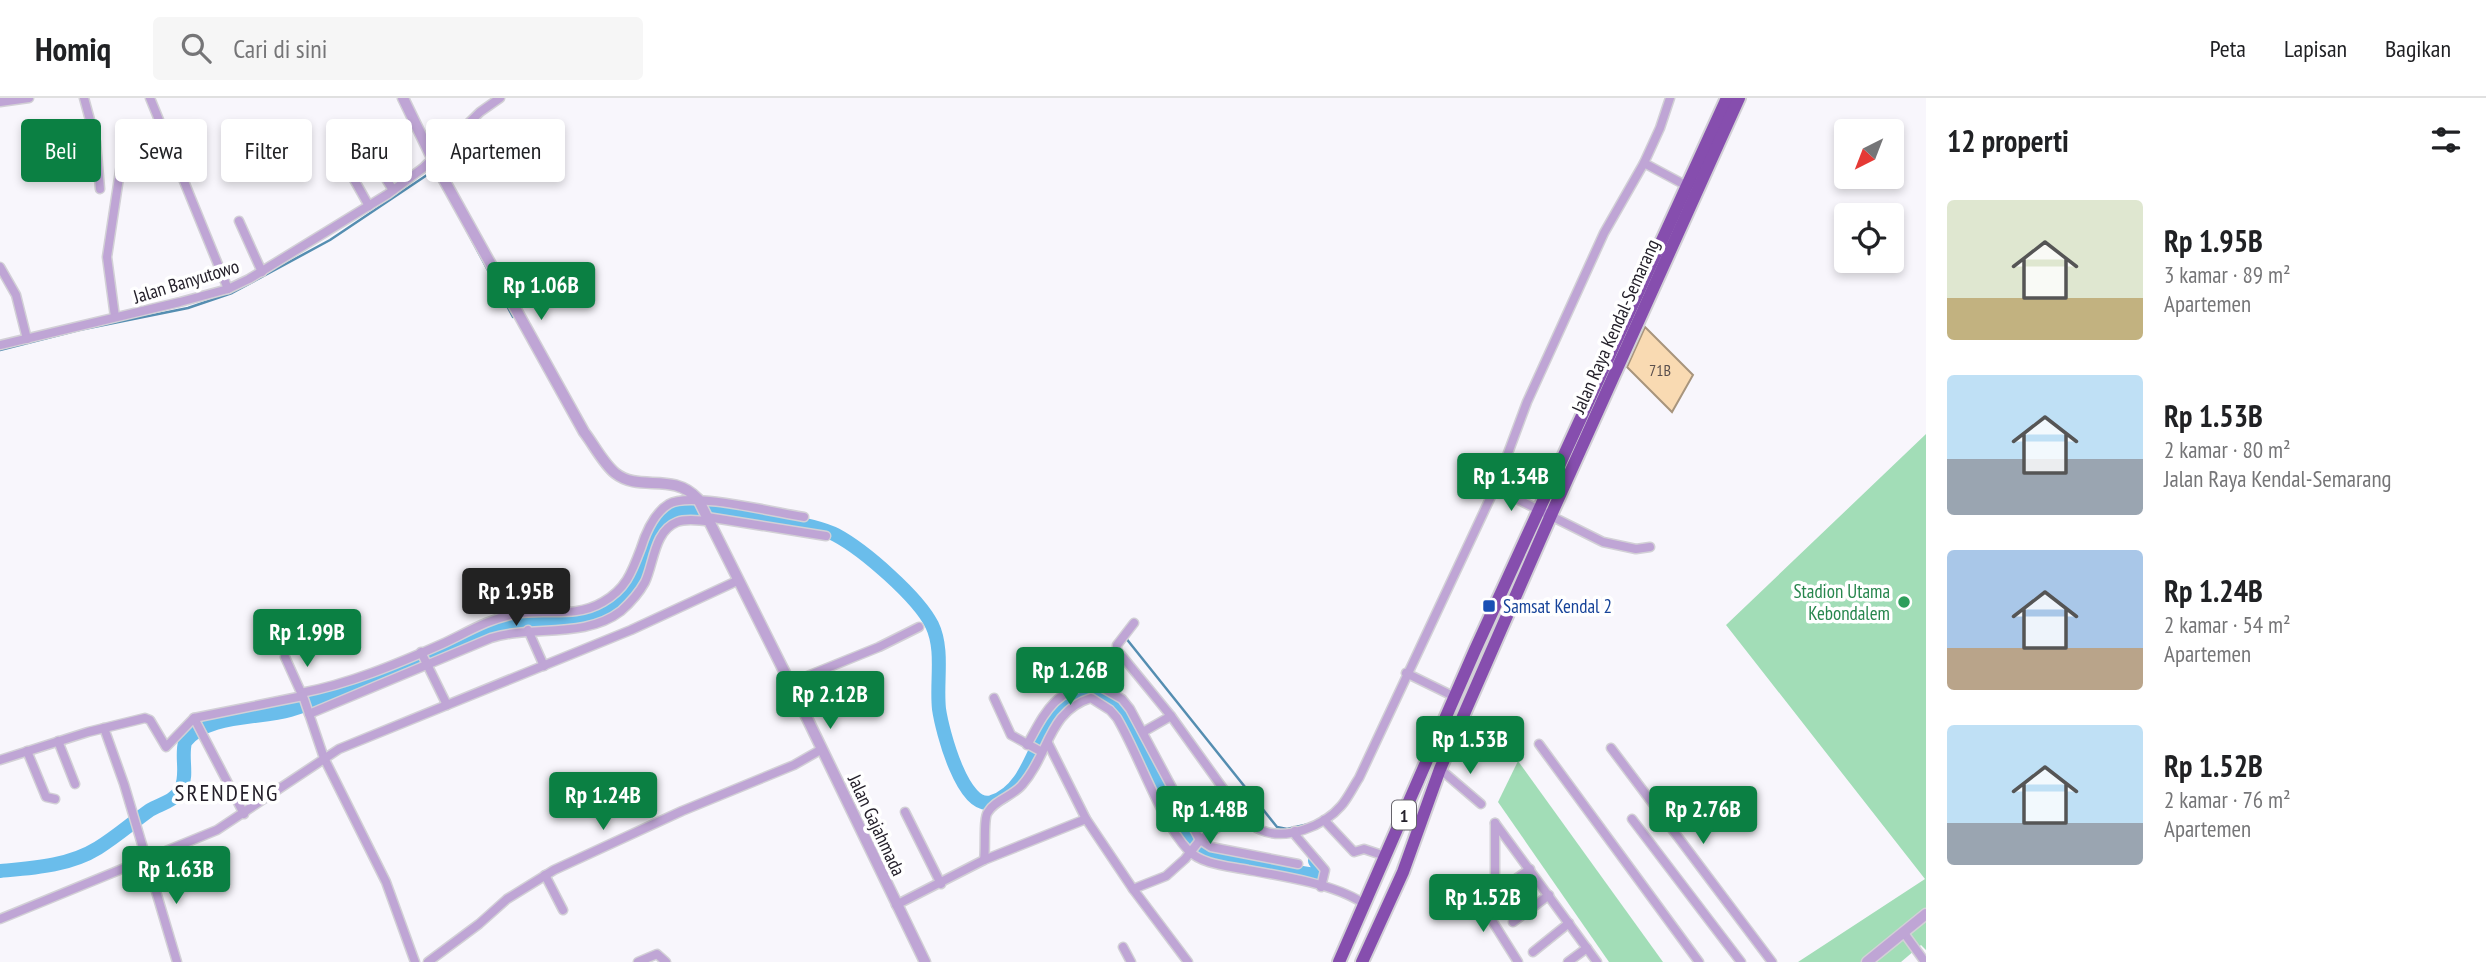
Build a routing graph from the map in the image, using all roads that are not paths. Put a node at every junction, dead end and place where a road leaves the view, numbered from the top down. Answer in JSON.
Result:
{"nodes":[{"id":1,"x":29,"y":98,"type":"edge"},
{"id":2,"x":84,"y":98,"type":"edge"},
{"id":3,"x":150,"y":98,"type":"edge"},
{"id":4,"x":403,"y":98,"type":"edge"},
{"id":5,"x":500,"y":98,"type":"edge"},
{"id":6,"x":1670,"y":98,"type":"edge"},
{"id":7,"x":1727,"y":98,"type":"edge"},
{"id":8,"x":1739,"y":98,"type":"edge"},
{"id":9,"x":0,"y":102,"type":"edge"},
{"id":10,"x":158,"y":119,"type":"edge"},
{"id":11,"x":473,"y":119,"type":"edge"},
{"id":12,"x":426,"y":146,"type":"edge"},
{"id":13,"x":1644,"y":163,"type":"junction"},
{"id":14,"x":426,"y":165,"type":"edge"},
{"id":15,"x":119,"y":182,"type":"edge"},
{"id":16,"x":183,"y":182,"type":"edge"},
{"id":17,"x":355,"y":182,"type":"edge"},
{"id":18,"x":388,"y":182,"type":"edge"},
{"id":19,"x":445,"y":182,"type":"edge"},
{"id":20,"x":1687,"y":186,"type":"junction"},
{"id":21,"x":100,"y":189,"type":"dead end"},
{"id":22,"x":393,"y":190,"type":"junction"},
{"id":23,"x":369,"y":205,"type":"junction"},
{"id":24,"x":239,"y":221,"type":"dead end"},
{"id":25,"x":0,"y":267,"type":"edge"},
{"id":26,"x":262,"y":272,"type":"junction"},
{"id":27,"x":228,"y":289,"type":"junction"},
{"id":28,"x":116,"y":317,"type":"junction"},
{"id":29,"x":1632,"y":322,"type":"junction"},
{"id":30,"x":27,"y":339,"type":"junction"},
{"id":31,"x":0,"y":345,"type":"edge"},
{"id":32,"x":1495,"y":488,"type":"junction"},
{"id":33,"x":692,"y":500,"type":"junction"},
{"id":34,"x":1546,"y":512,"type":"junction"},
{"id":35,"x":707,"y":517,"type":"junction"},
{"id":36,"x":804,"y":517,"type":"dead end"},
{"id":37,"x":826,"y":536,"type":"dead end"},
{"id":38,"x":1650,"y":547,"type":"dead end"},
{"id":39,"x":733,"y":583,"type":"junction"},
{"id":40,"x":1134,"y":623,"type":"dead end"},
{"id":41,"x":919,"y":627,"type":"dead end"},
{"id":42,"x":528,"y":630,"type":"junction"},
{"id":43,"x":285,"y":657,"type":"dead end"},
{"id":44,"x":424,"y":659,"type":"junction"},
{"id":45,"x":544,"y":666,"type":"junction"},
{"id":46,"x":1406,"y":673,"type":"junction"},
{"id":47,"x":790,"y":682,"type":"junction"},
{"id":48,"x":1094,"y":684,"type":"junction"},
{"id":49,"x":303,"y":696,"type":"junction"},
{"id":50,"x":1091,"y":697,"type":"junction"},
{"id":51,"x":1455,"y":697,"type":"junction"},
{"id":52,"x":994,"y":698,"type":"dead end"},
{"id":53,"x":446,"y":705,"type":"junction"},
{"id":54,"x":308,"y":712,"type":"junction"},
{"id":55,"x":1171,"y":716,"type":"junction"},
{"id":56,"x":195,"y":720,"type":"junction"},
{"id":57,"x":104,"y":728,"type":"junction"},
{"id":58,"x":1143,"y":732,"type":"junction"},
{"id":59,"x":58,"y":741,"type":"junction"},
{"id":60,"x":1048,"y":743,"type":"junction"},
{"id":61,"x":1539,"y":744,"type":"dead end"},
{"id":62,"x":1028,"y":745,"type":"junction"},
{"id":63,"x":1611,"y":748,"type":"dead end"},
{"id":64,"x":27,"y":751,"type":"junction"},
{"id":65,"x":816,"y":751,"type":"junction"},
{"id":66,"x":1041,"y":751,"type":"junction"},
{"id":67,"x":324,"y":758,"type":"junction"},
{"id":68,"x":0,"y":760,"type":"edge"},
{"id":69,"x":1440,"y":769,"type":"junction"},
{"id":70,"x":75,"y":784,"type":"dead end"},
{"id":71,"x":55,"y":799,"type":"dead end"},
{"id":72,"x":1481,"y":804,"type":"dead end"},
{"id":73,"x":905,"y":812,"type":"dead end"},
{"id":74,"x":1240,"y":812,"type":"junction"},
{"id":75,"x":244,"y":814,"type":"junction"},
{"id":76,"x":1086,"y":819,"type":"junction"},
{"id":77,"x":1632,"y":819,"type":"dead end"},
{"id":78,"x":1324,"y":820,"type":"junction"},
{"id":79,"x":1292,"y":832,"type":"junction"},
{"id":80,"x":1195,"y":846,"type":"junction"},
{"id":81,"x":146,"y":859,"type":"junction"},
{"id":82,"x":984,"y":860,"type":"junction"},
{"id":83,"x":1380,"y":862,"type":"junction"},
{"id":84,"x":1298,"y":864,"type":"dead end"},
{"id":85,"x":1530,"y":869,"type":"junction"},
{"id":86,"x":545,"y":876,"type":"junction"},
{"id":87,"x":941,"y":884,"type":"junction"},
{"id":88,"x":1322,"y":884,"type":"junction"},
{"id":89,"x":1133,"y":889,"type":"junction"},
{"id":90,"x":1474,"y":892,"type":"dead end"},
{"id":91,"x":1549,"y":895,"type":"junction"},
{"id":92,"x":1365,"y":898,"type":"junction"},
{"id":93,"x":905,"y":901,"type":"junction"},
{"id":94,"x":563,"y":910,"type":"dead end"},
{"id":95,"x":1926,"y":914,"type":"edge"},
{"id":96,"x":0,"y":919,"type":"edge"},
{"id":97,"x":1513,"y":922,"type":"dead end"},
{"id":98,"x":1569,"y":923,"type":"junction"},
{"id":99,"x":1904,"y":933,"type":"junction"},
{"id":100,"x":1123,"y":947,"type":"dead end"},
{"id":101,"x":1587,"y":948,"type":"junction"},
{"id":102,"x":1533,"y":952,"type":"dead end"},
{"id":103,"x":177,"y":962,"type":"edge"},
{"id":104,"x":415,"y":962,"type":"edge"},
{"id":105,"x":428,"y":962,"type":"edge"},
{"id":106,"x":638,"y":962,"type":"edge"},
{"id":107,"x":666,"y":962,"type":"edge"},
{"id":108,"x":925,"y":962,"type":"edge"},
{"id":109,"x":1131,"y":962,"type":"edge"},
{"id":110,"x":1188,"y":962,"type":"edge"},
{"id":111,"x":1339,"y":962,"type":"edge"},
{"id":112,"x":1362,"y":962,"type":"edge"},
{"id":113,"x":1518,"y":962,"type":"edge"},
{"id":114,"x":1568,"y":962,"type":"edge"},
{"id":115,"x":1597,"y":962,"type":"edge"},
{"id":116,"x":1699,"y":962,"type":"edge"},
{"id":117,"x":1741,"y":962,"type":"edge"},
{"id":118,"x":1772,"y":962,"type":"edge"},
{"id":119,"x":1867,"y":962,"type":"edge"},
{"id":120,"x":1925,"y":962,"type":"edge"}],
"edges":[{"from":1,"to":9,"type":"street"},
{"from":2,"to":21,"type":"street"},
{"from":3,"to":10,"type":"street"},
{"from":4,"to":12,"type":"street"},
{"from":5,"to":11,"type":"street","name":"Jalan Banyutowo"},
{"from":6,"to":13,"type":"street"},
{"from":7,"to":20,"type":"highway","name":"Jalan Raya Kendal-Semarang","number":"1"},
{"from":8,"to":29,"type":"highway","name":"Jalan Raya Kendal-Semarang","number":"1"},
{"from":13,"to":20,"type":"street"},
{"from":13,"to":32,"type":"street"},
{"from":14,"to":22,"type":"street","name":"Jalan Banyutowo"},
{"from":15,"to":28,"type":"street"},
{"from":16,"to":27,"type":"street"},
{"from":17,"to":23,"type":"street"},
{"from":18,"to":22,"type":"street"},
{"from":19,"to":33,"type":"street"},
{"from":20,"to":29,"type":"highway","name":"Jalan Raya Kendal-Semarang","number":"1"},
{"from":22,"to":23,"type":"street","name":"Jalan Banyutowo"},
{"from":23,"to":26,"type":"street","name":"Jalan Banyutowo"},
{"from":24,"to":26,"type":"street"},
{"from":25,"to":30,"type":"street"},
{"from":26,"to":27,"type":"street","name":"Jalan Banyutowo"},
{"from":27,"to":28,"type":"street","name":"Jalan Banyutowo"},
{"from":28,"to":30,"type":"street","name":"Jalan Banyutowo"},
{"from":29,"to":34,"type":"highway","name":"Jalan Raya Kendal-Semarang","number":"1"},
{"from":30,"to":31,"type":"street","name":"Jalan Banyutowo"},
{"from":32,"to":34,"type":"street"},
{"from":32,"to":46,"type":"street"},
{"from":33,"to":35,"type":"street","name":"Jalan Gajahmada"},
{"from":33,"to":36,"type":"street"},
{"from":33,"to":44,"type":"street"},
{"from":34,"to":38,"type":"street"},
{"from":34,"to":51,"type":"highway","name":"Jalan Raya Kendal-Semarang","number":"1"},
{"from":34,"to":69,"type":"highway","name":"Jalan Raya Kendal-Semarang","number":"1"},
{"from":35,"to":37,"type":"street"},
{"from":35,"to":39,"type":"street","name":"Jalan Gajahmada"},
{"from":35,"to":42,"type":"street"},
{"from":39,"to":45,"type":"street"},
{"from":39,"to":47,"type":"street","name":"Jalan Gajahmada"},
{"from":40,"to":55,"type":"street"},
{"from":41,"to":47,"type":"street"},
{"from":42,"to":44,"type":"street"},
{"from":42,"to":45,"type":"street"},
{"from":43,"to":49,"type":"street"},
{"from":44,"to":49,"type":"street"},
{"from":44,"to":53,"type":"street"},
{"from":44,"to":54,"type":"street"},
{"from":45,"to":53,"type":"street"},
{"from":46,"to":51,"type":"street"},
{"from":46,"to":78,"type":"street"},
{"from":47,"to":65,"type":"street","name":"Jalan Gajahmada"},
{"from":48,"to":50,"type":"street"},
{"from":48,"to":58,"type":"street"},
{"from":48,"to":62,"type":"street"},
{"from":49,"to":54,"type":"street"},
{"from":49,"to":56,"type":"street"},
{"from":50,"to":60,"type":"street"},
{"from":50,"to":80,"type":"street"},
{"from":51,"to":83,"type":"highway","name":"Jalan Raya Kendal-Semarang","number":"1"},
{"from":52,"to":62,"type":"street"},
{"from":53,"to":67,"type":"street"},
{"from":54,"to":67,"type":"street"},
{"from":55,"to":58,"type":"street"},
{"from":55,"to":74,"type":"street"},
{"from":56,"to":57,"type":"street"},
{"from":56,"to":75,"type":"street"},
{"from":57,"to":59,"type":"street"},
{"from":57,"to":81,"type":"street"},
{"from":58,"to":80,"type":"street"},
{"from":59,"to":64,"type":"street"},
{"from":59,"to":70,"type":"street"},
{"from":60,"to":66,"type":"street"},
{"from":60,"to":76,"type":"street"},
{"from":61,"to":116,"type":"street"},
{"from":62,"to":66,"type":"street"},
{"from":63,"to":118,"type":"street"},
{"from":64,"to":68,"type":"street"},
{"from":64,"to":71,"type":"street"},
{"from":65,"to":86,"type":"street"},
{"from":65,"to":93,"type":"street","name":"Jalan Gajahmada"},
{"from":66,"to":82,"type":"street"},
{"from":67,"to":75,"type":"street"},
{"from":67,"to":104,"type":"street"},
{"from":69,"to":72,"type":"street"},
{"from":69,"to":112,"type":"highway","name":"Jalan Raya Kendal-Semarang","number":"1"},
{"from":73,"to":87,"type":"street"},
{"from":74,"to":79,"type":"street"},
{"from":74,"to":80,"type":"street"},
{"from":75,"to":81,"type":"street"},
{"from":76,"to":82,"type":"street"},
{"from":76,"to":89,"type":"street"},
{"from":77,"to":117,"type":"street"},
{"from":78,"to":79,"type":"street"},
{"from":78,"to":83,"type":"street"},
{"from":79,"to":88,"type":"street"},
{"from":80,"to":84,"type":"street"},
{"from":80,"to":88,"type":"street"},
{"from":80,"to":89,"type":"street"},
{"from":81,"to":96,"type":"street"},
{"from":81,"to":103,"type":"street"},
{"from":82,"to":87,"type":"street"},
{"from":83,"to":92,"type":"highway","number":"1"},
{"from":85,"to":85,"type":"street"},
{"from":85,"to":91,"type":"street"},
{"from":86,"to":94,"type":"street"},
{"from":86,"to":105,"type":"street"},
{"from":87,"to":93,"type":"street"},
{"from":88,"to":92,"type":"street"},
{"from":89,"to":110,"type":"street"},
{"from":90,"to":113,"type":"street"},
{"from":91,"to":97,"type":"street"},
{"from":91,"to":98,"type":"street"},
{"from":92,"to":111,"type":"highway","number":"1"},
{"from":93,"to":108,"type":"street","name":"Jalan Gajahmada"},
{"from":95,"to":99,"type":"street"},
{"from":98,"to":101,"type":"street"},
{"from":98,"to":102,"type":"street"},
{"from":99,"to":119,"type":"street"},
{"from":99,"to":120,"type":"street"},
{"from":100,"to":109,"type":"street"},
{"from":101,"to":114,"type":"street"},
{"from":101,"to":115,"type":"street"},
{"from":106,"to":107,"type":"street"}]}
